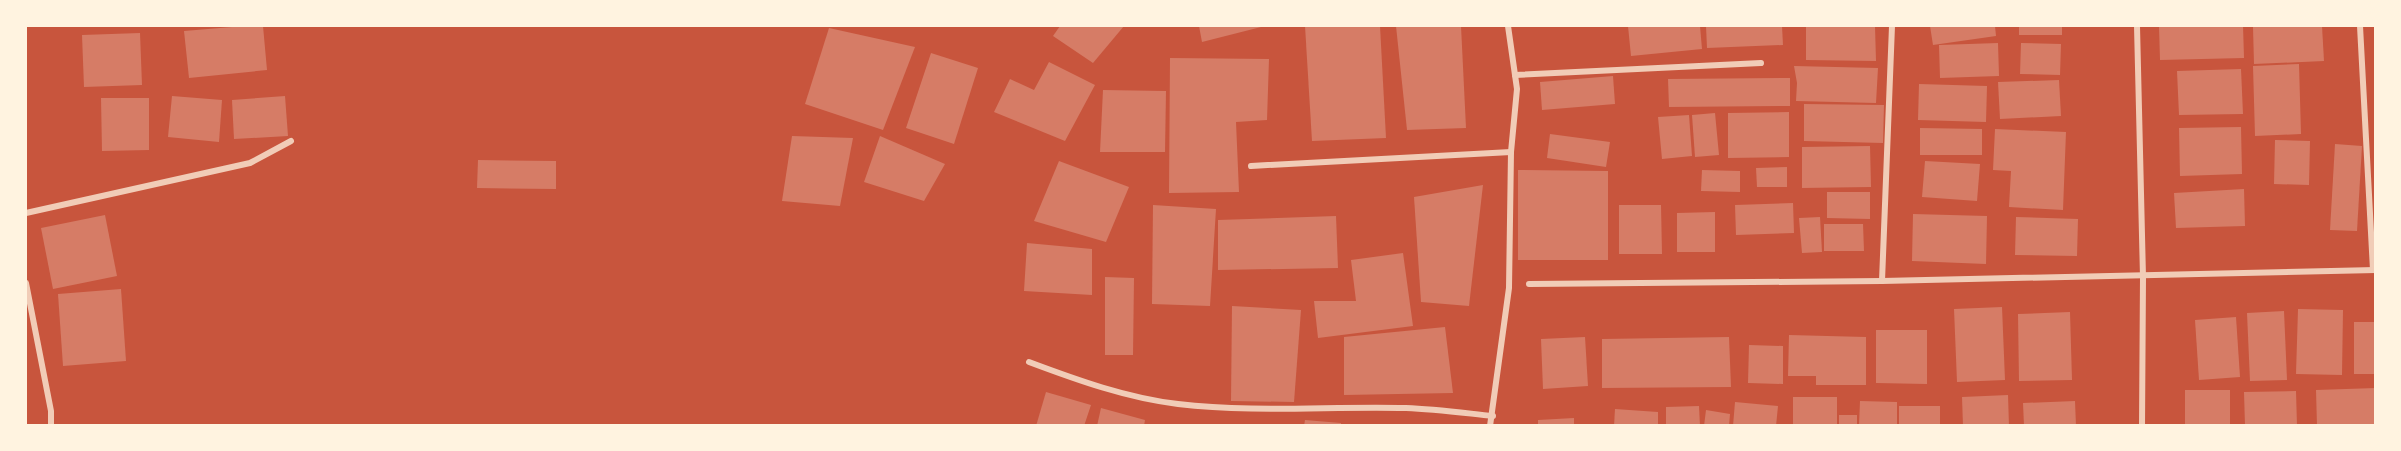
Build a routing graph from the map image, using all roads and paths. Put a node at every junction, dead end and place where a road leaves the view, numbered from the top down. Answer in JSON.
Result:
{"nodes":[{"id":1,"x":1508,"y":26,"type":"edge"},
{"id":2,"x":1892,"y":26,"type":"edge"},
{"id":3,"x":2137,"y":26,"type":"edge"},
{"id":4,"x":2360,"y":26,"type":"edge"},
{"id":5,"x":1761,"y":63,"type":"dead end"},
{"id":6,"x":1515,"y":75,"type":"junction"},
{"id":7,"x":291,"y":141,"type":"dead end"},
{"id":8,"x":1511,"y":152,"type":"junction"},
{"id":9,"x":1251,"y":166,"type":"dead end"},
{"id":10,"x":26,"y":213,"type":"edge"},
{"id":11,"x":2374,"y":270,"type":"edge"},
{"id":12,"x":2143,"y":277,"type":"junction"},
{"id":13,"x":1882,"y":282,"type":"junction"},
{"id":14,"x":26,"y":283,"type":"edge"},
{"id":15,"x":1528,"y":284,"type":"dead end"},
{"id":16,"x":1029,"y":362,"type":"dead end"},
{"id":17,"x":1493,"y":416,"type":"junction"},
{"id":18,"x":51,"y":426,"type":"edge"},
{"id":19,"x":1490,"y":426,"type":"edge"},
{"id":20,"x":2142,"y":426,"type":"edge"}],
"edges":[{"from":1,"to":6,"type":"street"},
{"from":2,"to":13,"type":"street"},
{"from":3,"to":12,"type":"street"},
{"from":4,"to":11,"type":"street"},
{"from":5,"to":6,"type":"street"},
{"from":6,"to":8,"type":"street"},
{"from":7,"to":10,"type":"street"},
{"from":8,"to":9,"type":"street"},
{"from":8,"to":17,"type":"street"},
{"from":11,"to":12,"type":"street"},
{"from":12,"to":13,"type":"street"},
{"from":12,"to":20,"type":"street"},
{"from":13,"to":15,"type":"street"},
{"from":14,"to":18,"type":"street"},
{"from":16,"to":17,"type":"street"},
{"from":17,"to":19,"type":"street"}]}
